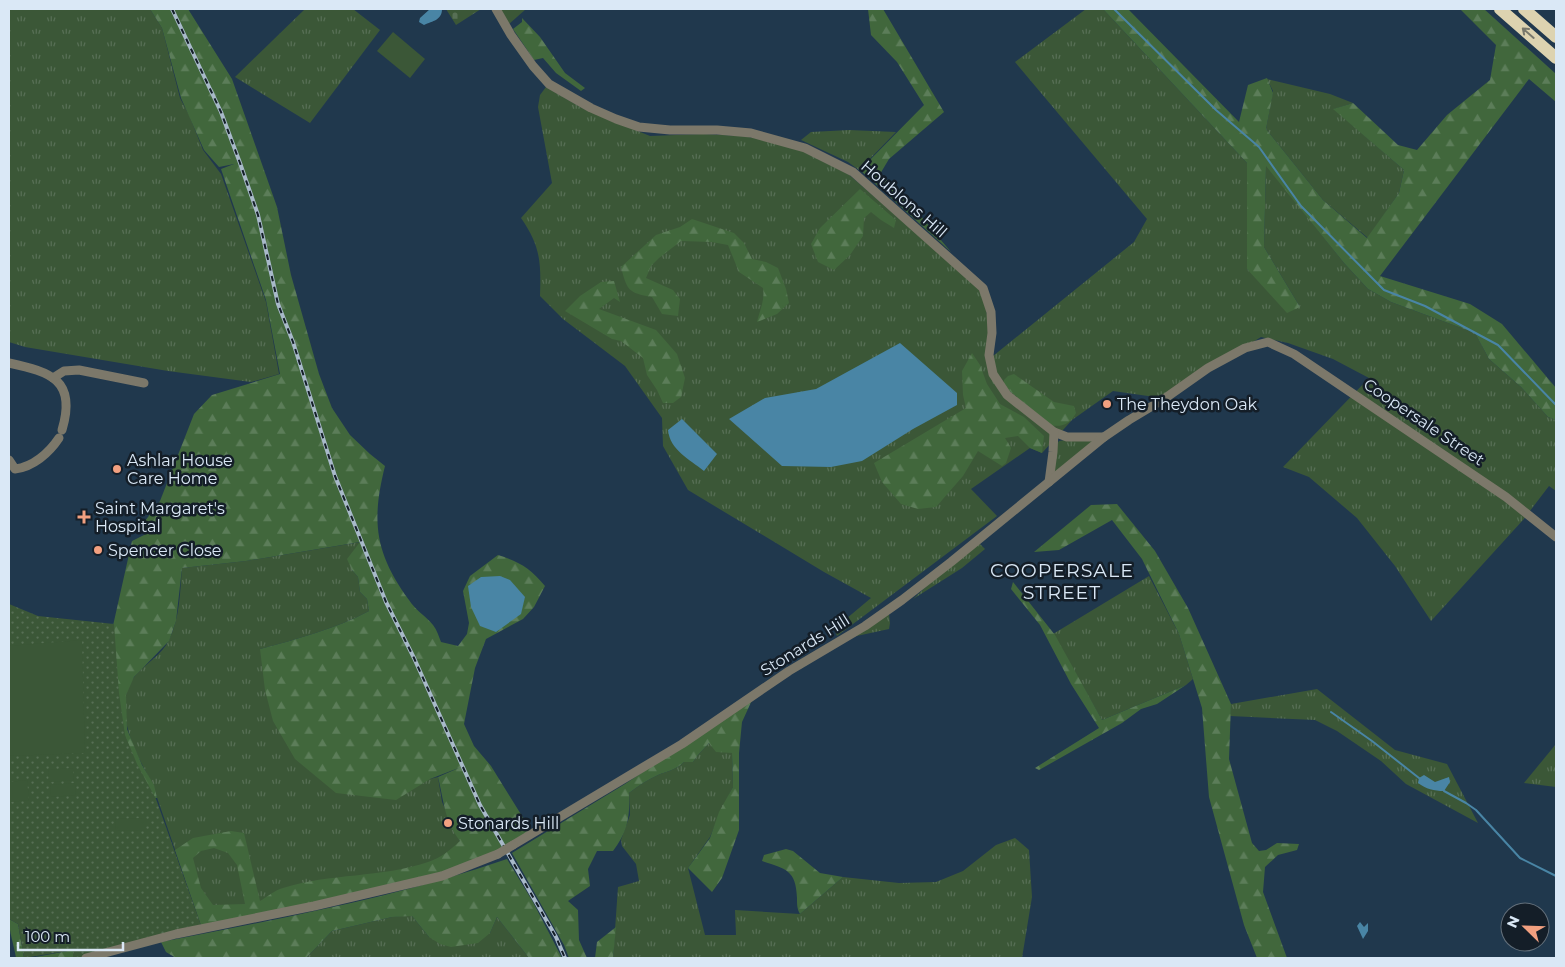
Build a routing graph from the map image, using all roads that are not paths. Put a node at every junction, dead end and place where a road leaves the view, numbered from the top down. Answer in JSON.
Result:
{"nodes":[{"id":1,"x":496,"y":9,"type":"edge"},
{"id":2,"x":1500,"y":9,"type":"edge"},
{"id":3,"x":1524,"y":9,"type":"edge"},
{"id":4,"x":1556,"y":36,"type":"edge"},
{"id":5,"x":1556,"y":58,"type":"edge"},
{"id":6,"x":1268,"y":342,"type":"joint"},
{"id":7,"x":9,"y":363,"type":"edge"},
{"id":8,"x":53,"y":378,"type":"junction"},
{"id":9,"x":144,"y":383,"type":"dead end"},
{"id":10,"x":1054,"y":432,"type":"junction"},
{"id":11,"x":1104,"y":437,"type":"junction"},
{"id":12,"x":9,"y":460,"type":"edge"},
{"id":13,"x":1049,"y":482,"type":"junction"},
{"id":14,"x":1556,"y":537,"type":"edge"},
{"id":15,"x":103,"y":956,"type":"edge"},
{"id":16,"x":86,"y":958,"type":"edge"}],
"edges":[{"from":1,"to":10,"type":"street","name":"Houblons Hill"},
{"from":5,"to":2,"type":"highway","one_way":true},
{"from":3,"to":4,"type":"highway"},
{"from":6,"to":11,"type":"street","name":"Stonards Hill"},
{"from":6,"to":14,"type":"street","name":"Coopersale Street"},
{"from":7,"to":8,"type":"street"},
{"from":8,"to":9,"type":"street"},
{"from":8,"to":12,"type":"street"},
{"from":10,"to":11,"type":"street","name":"Houblons Hill"},
{"from":10,"to":13,"type":"street"},
{"from":11,"to":13,"type":"street","name":"Stonards Hill"},
{"from":13,"to":15,"type":"street","name":"Stonards Hill","bridge":true},
{"from":15,"to":16,"type":"street","name":"Stonards Hill"}]}
